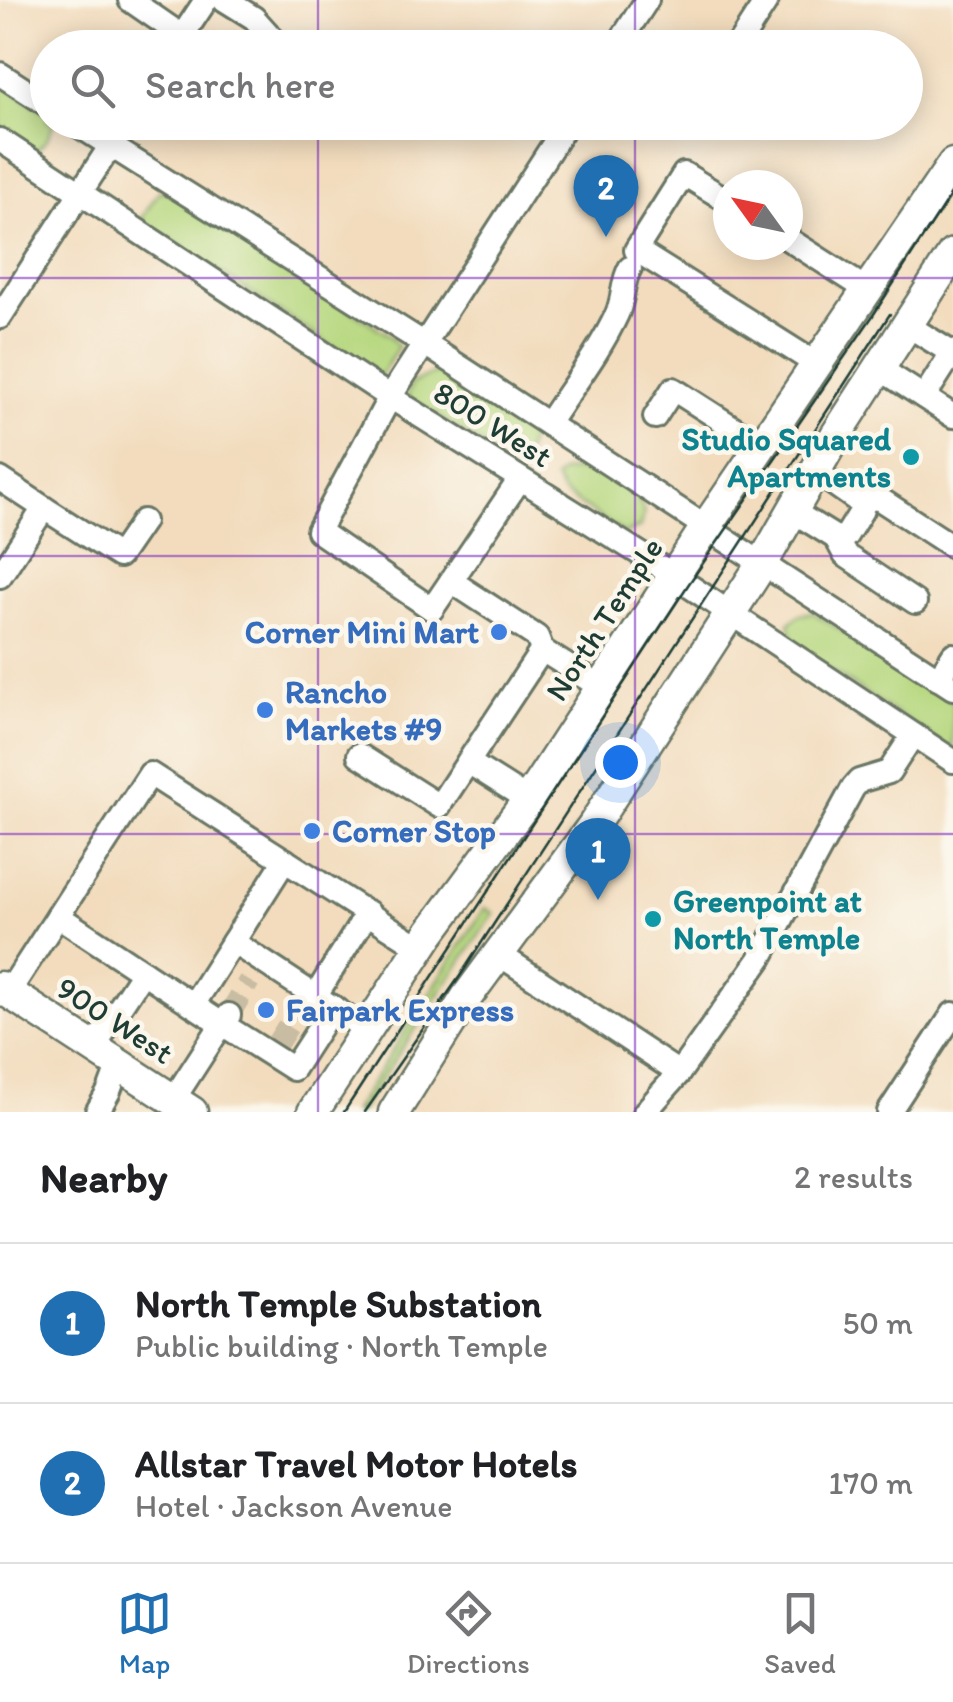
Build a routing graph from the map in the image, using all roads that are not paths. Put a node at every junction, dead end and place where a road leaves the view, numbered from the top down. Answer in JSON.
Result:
{"nodes":[{"id":1,"x":130,"y":0,"type":"edge"},
{"id":2,"x":206,"y":0,"type":"edge"},
{"id":3,"x":225,"y":0,"type":"edge"},
{"id":4,"x":647,"y":0,"type":"edge"},
{"id":5,"x":767,"y":0,"type":"edge"},
{"id":6,"x":164,"y":30,"type":"edge"},
{"id":7,"x":186,"y":30,"type":"edge"},
{"id":8,"x":265,"y":30,"type":"edge"},
{"id":9,"x":628,"y":30,"type":"edge"},
{"id":10,"x":748,"y":30,"type":"edge"},
{"id":11,"x":0,"y":74,"type":"edge"},
{"id":12,"x":30,"y":93,"type":"edge"},
{"id":13,"x":0,"y":140,"type":"edge"},
{"id":14,"x":100,"y":140,"type":"edge"},
{"id":15,"x":115,"y":140,"type":"edge"},
{"id":16,"x":556,"y":140,"type":"edge"},
{"id":17,"x":111,"y":147,"type":"junction"},
{"id":18,"x":953,"y":164,"type":"edge"},
{"id":19,"x":713,"y":192,"type":"edge"},
{"id":20,"x":81,"y":193,"type":"junction"},
{"id":21,"x":803,"y":249,"type":"edge"},
{"id":22,"x":953,"y":254,"type":"edge"},
{"id":23,"x":630,"y":268,"type":"dead end"},
{"id":24,"x":869,"y":291,"type":"junction"},
{"id":25,"x":0,"y":318,"type":"edge"},
{"id":26,"x":907,"y":325,"type":"junction"},
{"id":27,"x":424,"y":344,"type":"junction"},
{"id":28,"x":953,"y":354,"type":"edge"},
{"id":29,"x":818,"y":365,"type":"junction"},
{"id":30,"x":879,"y":368,"type":"junction"},
{"id":31,"x":390,"y":398,"type":"junction"},
{"id":32,"x":924,"y":398,"type":"junction"},
{"id":33,"x":953,"y":416,"type":"edge"},
{"id":34,"x":655,"y":417,"type":"dead end"},
{"id":35,"x":548,"y":424,"type":"junction"},
{"id":36,"x":762,"y":446,"type":"junction"},
{"id":37,"x":814,"y":471,"type":"junction"},
{"id":38,"x":0,"y":479,"type":"edge"},
{"id":39,"x":520,"y":479,"type":"junction"},
{"id":40,"x":858,"y":500,"type":"junction"},
{"id":41,"x":44,"y":508,"type":"junction"},
{"id":42,"x":794,"y":512,"type":"junction"},
{"id":43,"x":143,"y":521,"type":"dead end"},
{"id":44,"x":706,"y":527,"type":"junction"},
{"id":45,"x":836,"y":538,"type":"junction"},
{"id":46,"x":952,"y":546,"type":"edge"},
{"id":47,"x":762,"y":564,"type":"junction"},
{"id":48,"x":0,"y":576,"type":"edge"},
{"id":49,"x":675,"y":576,"type":"junction"},
{"id":50,"x":451,"y":582,"type":"junction"},
{"id":51,"x":915,"y":602,"type":"dead end"},
{"id":52,"x":730,"y":614,"type":"junction"},
{"id":53,"x":542,"y":650,"type":"junction"},
{"id":54,"x":953,"y":656,"type":"edge"},
{"id":55,"x":946,"y":683,"type":"edge"},
{"id":56,"x":602,"y":688,"type":"junction"},
{"id":57,"x":913,"y":735,"type":"junction"},
{"id":58,"x":359,"y":755,"type":"dead end"},
{"id":59,"x":953,"y":761,"type":"edge"},
{"id":60,"x":468,"y":762,"type":"junction"},
{"id":61,"x":528,"y":800,"type":"junction"},
{"id":62,"x":285,"y":860,"type":"junction"},
{"id":63,"x":368,"y":912,"type":"junction"},
{"id":64,"x":58,"y":916,"type":"junction"},
{"id":65,"x":233,"y":942,"type":"junction"},
{"id":66,"x":420,"y":946,"type":"junction"},
{"id":67,"x":500,"y":955,"type":"junction"},
{"id":68,"x":262,"y":961,"type":"junction"},
{"id":69,"x":143,"y":972,"type":"junction"},
{"id":70,"x":249,"y":981,"type":"tunnel mouth"},
{"id":71,"x":4,"y":990,"type":"edge"},
{"id":72,"x":320,"y":998,"type":"junction"},
{"id":73,"x":193,"y":1004,"type":"junction"},
{"id":74,"x":296,"y":1012,"type":"tunnel mouth"},
{"id":75,"x":953,"y":1014,"type":"edge"},
{"id":76,"x":226,"y":1019,"type":"junction"},
{"id":77,"x":367,"y":1030,"type":"junction"},
{"id":78,"x":106,"y":1056,"type":"junction"},
{"id":79,"x":680,"y":1073,"type":"junction"},
{"id":80,"x":187,"y":1109,"type":"edge"},
{"id":81,"x":98,"y":1112,"type":"edge"},
{"id":82,"x":313,"y":1112,"type":"edge"},
{"id":83,"x":394,"y":1112,"type":"edge"},
{"id":84,"x":646,"y":1112,"type":"edge"},
{"id":85,"x":889,"y":1112,"type":"edge"}],
"edges":[{"from":1,"to":6,"type":"street"},
{"from":2,"to":7,"type":"street"},
{"from":3,"to":8,"type":"street"},
{"from":4,"to":9,"type":"street"},
{"from":5,"to":10,"type":"street"},
{"from":11,"to":12,"type":"street"},
{"from":13,"to":20,"type":"street","name":"800 West"},
{"from":14,"to":17,"type":"street","name":"800 West"},
{"from":15,"to":17,"type":"street"},
{"from":16,"to":27,"type":"street"},
{"from":17,"to":20,"type":"street"},
{"from":17,"to":27,"type":"street","name":"800 West"},
{"from":18,"to":24,"type":"main road","name":"North Temple"},
{"from":19,"to":29,"type":"street"},
{"from":20,"to":25,"type":"street"},
{"from":20,"to":31,"type":"street","name":"800 West"},
{"from":21,"to":24,"type":"street"},
{"from":22,"to":26,"type":"main road"},
{"from":23,"to":35,"type":"street"},
{"from":24,"to":29,"type":"main road","name":"North Temple"},
{"from":26,"to":28,"type":"street"},
{"from":26,"to":30,"type":"main road"},
{"from":27,"to":31,"type":"street"},
{"from":27,"to":35,"type":"street","name":"800 West"},
{"from":28,"to":32,"type":"street"},
{"from":29,"to":36,"type":"main road","name":"North Temple"},
{"from":30,"to":32,"type":"street"},
{"from":30,"to":37,"type":"main road"},
{"from":31,"to":39,"type":"street","name":"800 West"},
{"from":31,"to":50,"type":"street"},
{"from":32,"to":33,"type":"street"},
{"from":34,"to":36,"type":"street"},
{"from":35,"to":44,"type":"street","name":"800 West"},
{"from":36,"to":44,"type":"main road","name":"North Temple"},
{"from":37,"to":40,"type":"street"},
{"from":37,"to":42,"type":"main road"},
{"from":38,"to":41,"type":"street"},
{"from":39,"to":49,"type":"street","name":"800 West"},
{"from":39,"to":50,"type":"street"},
{"from":40,"to":45,"type":"street"},
{"from":40,"to":46,"type":"street"},
{"from":41,"to":43,"type":"street"},
{"from":41,"to":48,"type":"street"},
{"from":42,"to":45,"type":"street"},
{"from":42,"to":47,"type":"main road"},
{"from":44,"to":47,"type":"street","name":"800 West"},
{"from":44,"to":49,"type":"main road","name":"North Temple"},
{"from":45,"to":51,"type":"street"},
{"from":47,"to":52,"type":"main road"},
{"from":47,"to":55,"type":"street","name":"800 West"},
{"from":49,"to":52,"type":"street","name":"800 West"},
{"from":49,"to":56,"type":"main road","name":"North Temple"},
{"from":50,"to":53,"type":"street"},
{"from":52,"to":57,"type":"street","name":"800 West"},
{"from":52,"to":67,"type":"main road"},
{"from":53,"to":56,"type":"street"},
{"from":53,"to":60,"type":"street"},
{"from":54,"to":55,"type":"street"},
{"from":56,"to":61,"type":"main road","name":"North Temple"},
{"from":57,"to":59,"type":"street","name":"800 West"},
{"from":57,"to":79,"type":"street"},
{"from":58,"to":60,"type":"street"},
{"from":60,"to":61,"type":"street"},
{"from":61,"to":66,"type":"main road","name":"North Temple"},
{"from":62,"to":63,"type":"street"},
{"from":62,"to":64,"type":"street"},
{"from":62,"to":65,"type":"street"},
{"from":63,"to":66,"type":"street"},
{"from":63,"to":72,"type":"street"},
{"from":64,"to":69,"type":"street"},
{"from":64,"to":71,"type":"street"},
{"from":65,"to":68,"type":"street"},
{"from":65,"to":73,"type":"street"},
{"from":66,"to":77,"type":"main road","name":"North Temple"},
{"from":67,"to":79,"type":"street"},
{"from":67,"to":83,"type":"main road"},
{"from":68,"to":70,"type":"street"},
{"from":68,"to":72,"type":"street"},
{"from":69,"to":73,"type":"street"},
{"from":69,"to":78,"type":"street"},
{"from":71,"to":78,"type":"main road","name":"900 West"},
{"from":72,"to":74,"type":"street"},
{"from":72,"to":76,"type":"street"},
{"from":72,"to":77,"type":"street"},
{"from":73,"to":76,"type":"street"},
{"from":75,"to":85,"type":"street"},
{"from":76,"to":80,"type":"street"},
{"from":77,"to":82,"type":"main road","name":"North Temple"},
{"from":78,"to":80,"type":"main road","name":"900 West"},
{"from":78,"to":81,"type":"street"},
{"from":79,"to":84,"type":"street"}]}
